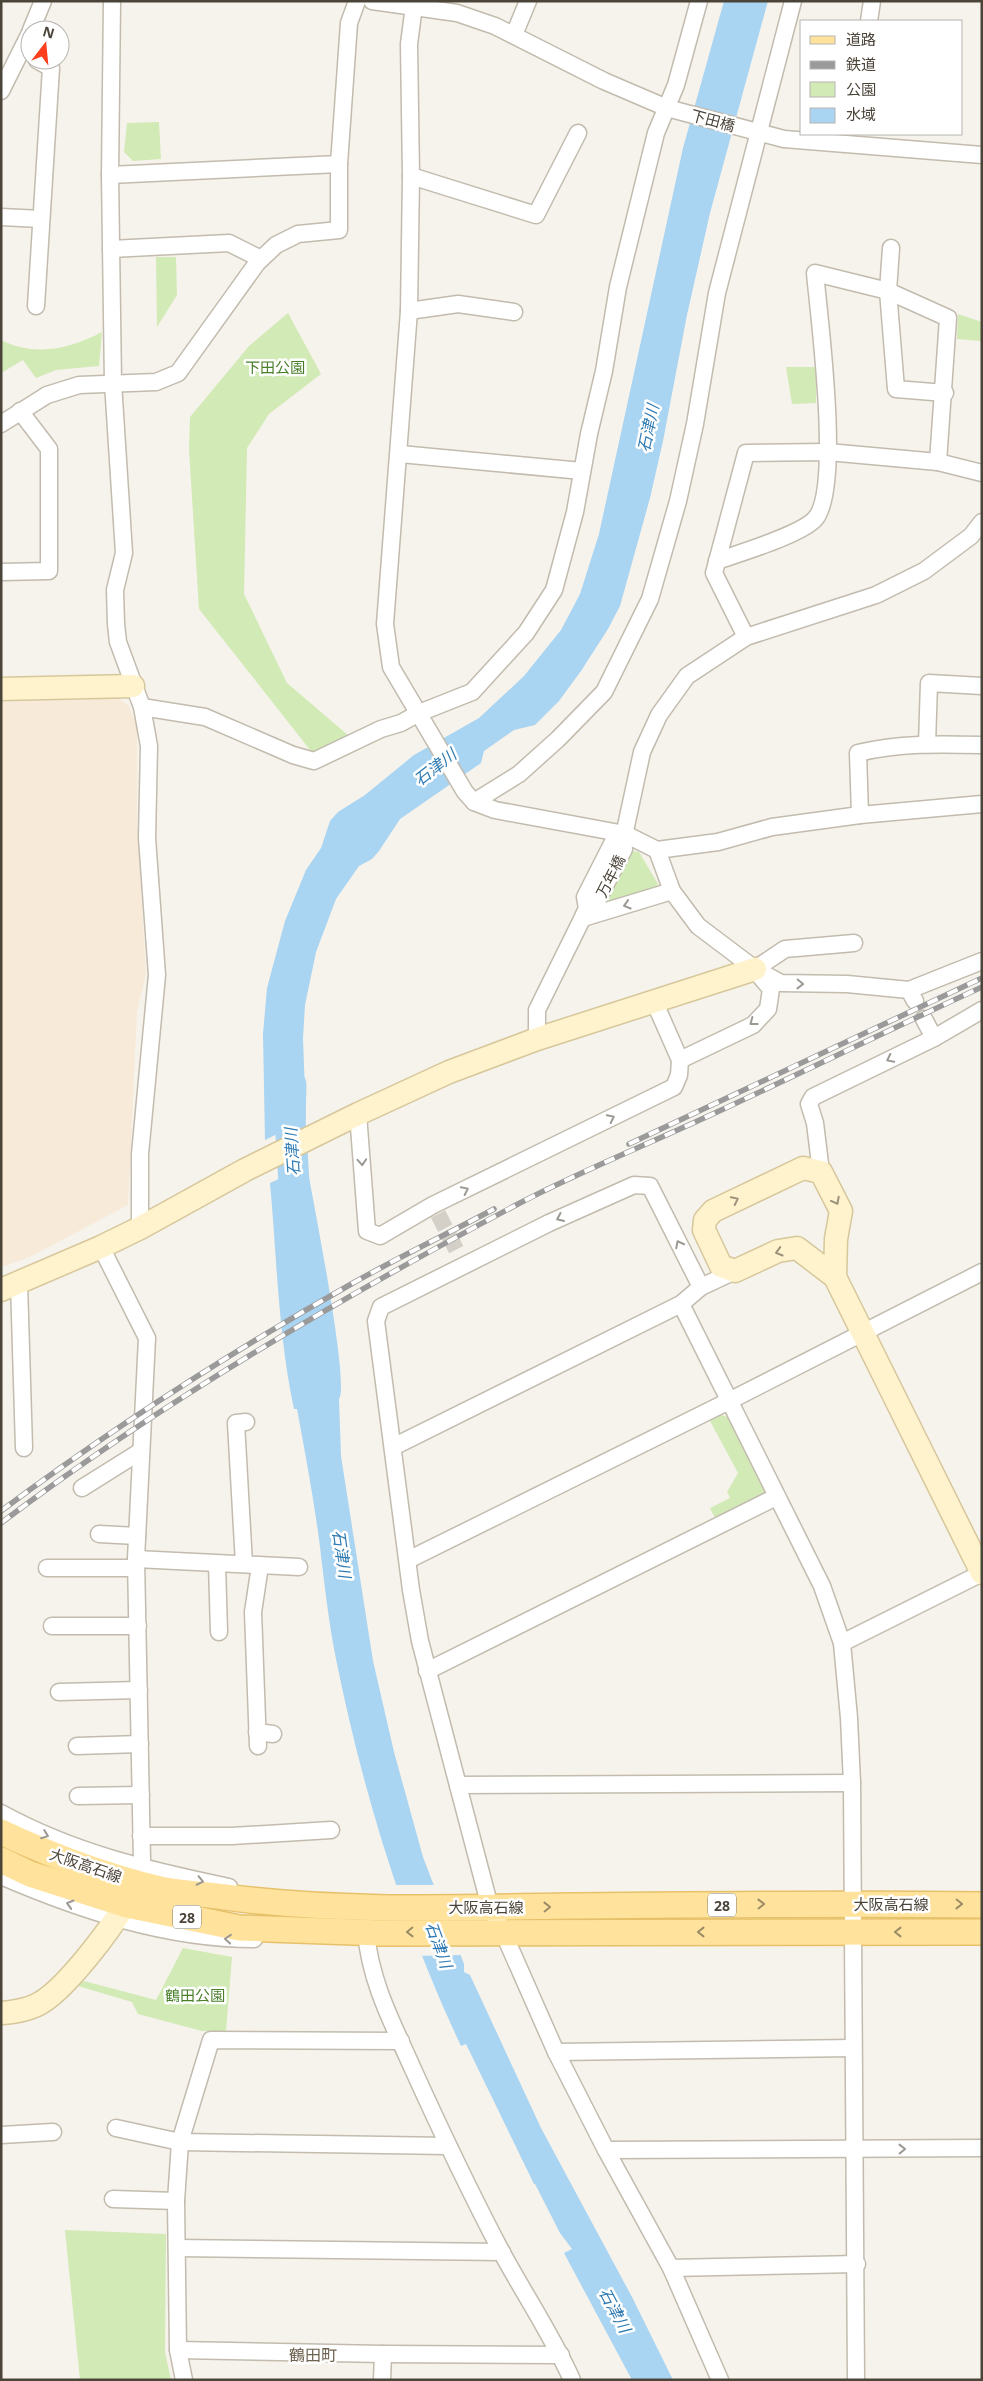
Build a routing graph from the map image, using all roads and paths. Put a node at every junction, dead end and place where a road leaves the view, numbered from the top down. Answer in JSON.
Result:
{"nodes":[{"id":1,"x":43,"y":1,"type":"edge"},
{"id":2,"x":112,"y":1,"type":"edge"},
{"id":3,"x":357,"y":1,"type":"edge"},
{"id":4,"x":372,"y":1,"type":"edge"},
{"id":5,"x":528,"y":1,"type":"edge"},
{"id":6,"x":699,"y":1,"type":"edge"},
{"id":7,"x":793,"y":1,"type":"edge"},
{"id":8,"x":872,"y":1,"type":"edge"},
{"id":9,"x":414,"y":6,"type":"junction"},
{"id":10,"x":35,"y":20,"type":"edge"},
{"id":11,"x":869,"y":20,"type":"edge"},
{"id":12,"x":514,"y":35,"type":"junction"},
{"id":13,"x":20,"y":63,"type":"edge"},
{"id":14,"x":51,"y":70,"type":"edge"},
{"id":15,"x":1,"y":91,"type":"edge"},
{"id":16,"x":667,"y":108,"type":"junction"},
{"id":17,"x":578,"y":132,"type":"dead end"},
{"id":18,"x":759,"y":132,"type":"junction"},
{"id":19,"x":982,"y":155,"type":"edge"},
{"id":20,"x":339,"y":164,"type":"junction"},
{"id":21,"x":110,"y":176,"type":"junction"},
{"id":22,"x":411,"y":176,"type":"junction"},
{"id":23,"x":1,"y":217,"type":"edge"},
{"id":24,"x":41,"y":219,"type":"junction"},
{"id":25,"x":891,"y":248,"type":"dead end"},
{"id":26,"x":111,"y":249,"type":"junction"},
{"id":27,"x":261,"y":259,"type":"junction"},
{"id":28,"x":888,"y":291,"type":"junction"},
{"id":29,"x":36,"y":306,"type":"dead end"},
{"id":30,"x":409,"y":312,"type":"junction"},
{"id":31,"x":514,"y":312,"type":"dead end"},
{"id":32,"x":113,"y":383,"type":"junction"},
{"id":33,"x":945,"y":394,"type":"junction"},
{"id":34,"x":20,"y":411,"type":"junction"},
{"id":35,"x":1,"y":424,"type":"edge"},
{"id":36,"x":828,"y":452,"type":"junction"},
{"id":37,"x":400,"y":454,"type":"junction"},
{"id":38,"x":938,"y":462,"type":"junction"},
{"id":39,"x":582,"y":471,"type":"junction"},
{"id":40,"x":982,"y":473,"type":"edge"},
{"id":41,"x":982,"y":522,"type":"edge"},
{"id":42,"x":717,"y":561,"type":"junction"},
{"id":43,"x":1,"y":572,"type":"edge"},
{"id":44,"x":746,"y":637,"type":"junction"},
{"id":45,"x":134,"y":686,"type":"junction"},
{"id":46,"x":982,"y":686,"type":"edge"},
{"id":47,"x":1,"y":689,"type":"edge"},
{"id":48,"x":142,"y":708,"type":"junction"},
{"id":49,"x":422,"y":717,"type":"junction"},
{"id":50,"x":927,"y":744,"type":"junction"},
{"id":51,"x":982,"y":745,"type":"edge"},
{"id":52,"x":470,"y":797,"type":"junction"},
{"id":53,"x":982,"y":804,"type":"edge"},
{"id":54,"x":860,"y":815,"type":"junction"},
{"id":55,"x":624,"y":841,"type":"junction"},
{"id":56,"x":657,"y":850,"type":"junction"},
{"id":57,"x":672,"y":891,"type":"junction"},
{"id":58,"x":588,"y":910,"type":"junction"},
{"id":59,"x":854,"y":943,"type":"dead end"},
{"id":60,"x":982,"y":961,"type":"edge"},
{"id":61,"x":755,"y":969,"type":"junction"},
{"id":62,"x":654,"y":1001,"type":"junction"},
{"id":63,"x":982,"y":1010,"type":"edge"},
{"id":64,"x":924,"y":1020,"type":"dead end"},
{"id":65,"x":934,"y":1038,"type":"junction"},
{"id":66,"x":537,"y":1039,"type":"junction"},
{"id":67,"x":680,"y":1060,"type":"junction"},
{"id":68,"x":358,"y":1114,"type":"junction"},
{"id":69,"x":820,"y":1172,"type":"junction"},
{"id":70,"x":140,"y":1228,"type":"junction"},
{"id":71,"x":101,"y":1247,"type":"junction"},
{"id":72,"x":735,"y":1271,"type":"junction"},
{"id":73,"x":982,"y":1272,"type":"edge"},
{"id":74,"x":834,"y":1277,"type":"junction"},
{"id":75,"x":10,"y":1287,"type":"edge"},
{"id":76,"x":702,"y":1287,"type":"junction"},
{"id":77,"x":681,"y":1304,"type":"junction"},
{"id":78,"x":863,"y":1334,"type":"junction"},
{"id":79,"x":729,"y":1401,"type":"junction"},
{"id":80,"x":246,"y":1422,"type":"dead end"},
{"id":81,"x":24,"y":1448,"type":"dead end"},
{"id":82,"x":393,"y":1448,"type":"junction"},
{"id":83,"x":141,"y":1451,"type":"junction"},
{"id":84,"x":82,"y":1488,"type":"dead end"},
{"id":85,"x":776,"y":1497,"type":"junction"},
{"id":86,"x":100,"y":1534,"type":"dead end"},
{"id":87,"x":137,"y":1536,"type":"junction"},
{"id":88,"x":408,"y":1560,"type":"junction"},
{"id":89,"x":136,"y":1563,"type":"junction"},
{"id":90,"x":217,"y":1564,"type":"junction"},
{"id":91,"x":244,"y":1564,"type":"junction"},
{"id":92,"x":260,"y":1566,"type":"junction"},
{"id":93,"x":299,"y":1567,"type":"dead end"},
{"id":94,"x":47,"y":1568,"type":"dead end"},
{"id":95,"x":982,"y":1573,"type":"edge"},
{"id":96,"x":52,"y":1626,"type":"dead end"},
{"id":97,"x":138,"y":1626,"type":"junction"},
{"id":98,"x":219,"y":1632,"type":"dead end"},
{"id":99,"x":842,"y":1643,"type":"junction"},
{"id":100,"x":427,"y":1671,"type":"junction"},
{"id":101,"x":138,"y":1690,"type":"junction"},
{"id":102,"x":59,"y":1692,"type":"dead end"},
{"id":103,"x":273,"y":1734,"type":"dead end"},
{"id":104,"x":140,"y":1744,"type":"junction"},
{"id":105,"x":78,"y":1746,"type":"dead end"},
{"id":106,"x":852,"y":1783,"type":"junction"},
{"id":107,"x":458,"y":1785,"type":"junction"},
{"id":108,"x":141,"y":1795,"type":"junction"},
{"id":109,"x":78,"y":1796,"type":"dead end"},
{"id":110,"x":1,"y":1813,"type":"edge"},
{"id":111,"x":331,"y":1830,"type":"dead end"},
{"id":112,"x":1,"y":1832,"type":"edge"},
{"id":113,"x":141,"y":1836,"type":"junction"},
{"id":114,"x":1,"y":1860,"type":"edge"},
{"id":115,"x":1,"y":1876,"type":"edge"},
{"id":116,"x":130,"y":1894,"type":"junction"},
{"id":117,"x":855,"y":1903,"type":"junction"},
{"id":118,"x":982,"y":1904,"type":"edge"},
{"id":119,"x":490,"y":1907,"type":"junction"},
{"id":120,"x":374,"y":1932,"type":"junction"},
{"id":121,"x":504,"y":1932,"type":"junction"},
{"id":122,"x":854,"y":1932,"type":"junction"},
{"id":123,"x":982,"y":1932,"type":"edge"},
{"id":124,"x":1,"y":2013,"type":"edge"},
{"id":125,"x":401,"y":2041,"type":"junction"},
{"id":126,"x":853,"y":2048,"type":"junction"},
{"id":127,"x":556,"y":2052,"type":"junction"},
{"id":128,"x":116,"y":2128,"type":"dead end"},
{"id":129,"x":53,"y":2132,"type":"dead end"},
{"id":130,"x":1,"y":2135,"type":"edge"},
{"id":131,"x":180,"y":2142,"type":"junction"},
{"id":132,"x":448,"y":2146,"type":"junction"},
{"id":133,"x":982,"y":2148,"type":"edge"},
{"id":134,"x":606,"y":2150,"type":"junction"},
{"id":135,"x":853,"y":2150,"type":"junction"},
{"id":136,"x":113,"y":2199,"type":"dead end"},
{"id":137,"x":176,"y":2201,"type":"junction"},
{"id":138,"x":177,"y":2248,"type":"junction"},
{"id":139,"x":502,"y":2252,"type":"junction"},
{"id":140,"x":856,"y":2264,"type":"junction"},
{"id":141,"x":671,"y":2268,"type":"junction"},
{"id":142,"x":178,"y":2350,"type":"junction"},
{"id":143,"x":383,"y":2354,"type":"junction"},
{"id":144,"x":561,"y":2355,"type":"junction"},
{"id":145,"x":184,"y":2380,"type":"edge"},
{"id":146,"x":382,"y":2380,"type":"edge"},
{"id":147,"x":572,"y":2380,"type":"edge"},
{"id":148,"x":720,"y":2380,"type":"edge"},
{"id":149,"x":856,"y":2380,"type":"edge"}],
"edges":[{"from":1,"to":10,"type":"street"},
{"from":2,"to":21,"type":"street"},
{"from":3,"to":20,"type":"street"},
{"from":4,"to":9,"type":"street","name":"下田橋"},
{"from":5,"to":12,"type":"street"},
{"from":6,"to":16,"type":"street"},
{"from":7,"to":18,"type":"street"},
{"from":8,"to":11,"type":"street"},
{"from":9,"to":12,"type":"street","name":"下田橋"},
{"from":9,"to":22,"type":"street"},
{"from":12,"to":16,"type":"street","name":"下田橋"},
{"from":13,"to":15,"type":"street"},
{"from":14,"to":24,"type":"street"},
{"from":16,"to":18,"type":"street","name":"下田橋"},
{"from":16,"to":39,"type":"street"},
{"from":17,"to":22,"type":"street"},
{"from":18,"to":19,"type":"street","name":"下田橋"},
{"from":18,"to":52,"type":"street"},
{"from":20,"to":21,"type":"street"},
{"from":20,"to":27,"type":"street"},
{"from":21,"to":26,"type":"street"},
{"from":22,"to":30,"type":"street"},
{"from":23,"to":24,"type":"street"},
{"from":24,"to":29,"type":"street"},
{"from":25,"to":28,"type":"street"},
{"from":26,"to":27,"type":"street"},
{"from":26,"to":32,"type":"street"},
{"from":27,"to":32,"type":"street"},
{"from":28,"to":33,"type":"street"},
{"from":28,"to":33,"type":"street"},
{"from":28,"to":36,"type":"street"},
{"from":30,"to":31,"type":"street"},
{"from":30,"to":37,"type":"street"},
{"from":32,"to":34,"type":"street"},
{"from":32,"to":45,"type":"street"},
{"from":33,"to":38,"type":"street"},
{"from":34,"to":35,"type":"street"},
{"from":34,"to":43,"type":"street"},
{"from":36,"to":38,"type":"street"},
{"from":36,"to":42,"type":"street"},
{"from":36,"to":42,"type":"street"},
{"from":37,"to":39,"type":"street"},
{"from":37,"to":49,"type":"street"},
{"from":38,"to":40,"type":"street"},
{"from":39,"to":49,"type":"street"},
{"from":41,"to":44,"type":"street"},
{"from":42,"to":44,"type":"street"},
{"from":44,"to":55,"type":"street"},
{"from":45,"to":47,"type":"street"},
{"from":45,"to":48,"type":"street"},
{"from":46,"to":50,"type":"street"},
{"from":48,"to":49,"type":"street"},
{"from":48,"to":70,"type":"street"},
{"from":49,"to":52,"type":"street"},
{"from":50,"to":51,"type":"street"},
{"from":50,"to":54,"type":"street"},
{"from":52,"to":55,"type":"street"},
{"from":53,"to":54,"type":"street"},
{"from":54,"to":56,"type":"street"},
{"from":55,"to":56,"type":"street"},
{"from":55,"to":58,"type":"street"},
{"from":56,"to":57,"type":"street"},
{"from":57,"to":58,"type":"street","one_way":true},
{"from":57,"to":61,"type":"street"},
{"from":58,"to":66,"type":"street"},
{"from":59,"to":61,"type":"street"},
{"from":61,"to":60,"type":"street","one_way":true},
{"from":61,"to":62,"type":"street"},
{"from":61,"to":67,"type":"street","one_way":true},
{"from":62,"to":66,"type":"street"},
{"from":62,"to":67,"type":"street"},
{"from":63,"to":65,"type":"street"},
{"from":64,"to":65,"type":"street"},
{"from":65,"to":69,"type":"street","one_way":true},
{"from":66,"to":68,"type":"street"},
{"from":68,"to":67,"type":"street","one_way":true},
{"from":68,"to":70,"type":"street"},
{"from":72,"to":69,"type":"street","one_way":true},
{"from":69,"to":74,"type":"street","one_way":true},
{"from":70,"to":71,"type":"street"},
{"from":71,"to":75,"type":"street"},
{"from":71,"to":83,"type":"street"},
{"from":74,"to":72,"type":"street","one_way":true},
{"from":72,"to":76,"type":"street"},
{"from":73,"to":78,"type":"street"},
{"from":74,"to":78,"type":"street"},
{"from":75,"to":81,"type":"street"},
{"from":76,"to":77,"type":"street"},
{"from":76,"to":82,"type":"street","one_way":true},
{"from":77,"to":79,"type":"street"},
{"from":77,"to":82,"type":"street"},
{"from":78,"to":79,"type":"street"},
{"from":78,"to":95,"type":"street"},
{"from":79,"to":85,"type":"street"},
{"from":79,"to":88,"type":"street"},
{"from":80,"to":91,"type":"street"},
{"from":82,"to":88,"type":"street"},
{"from":83,"to":84,"type":"street"},
{"from":83,"to":87,"type":"street"},
{"from":85,"to":99,"type":"street"},
{"from":85,"to":100,"type":"street"},
{"from":86,"to":87,"type":"street"},
{"from":87,"to":89,"type":"street"},
{"from":88,"to":100,"type":"street"},
{"from":89,"to":90,"type":"street"},
{"from":89,"to":94,"type":"street"},
{"from":89,"to":97,"type":"street"},
{"from":90,"to":91,"type":"street"},
{"from":90,"to":98,"type":"street"},
{"from":91,"to":92,"type":"street"},
{"from":92,"to":93,"type":"street"},
{"from":92,"to":103,"type":"street"},
{"from":95,"to":99,"type":"street"},
{"from":96,"to":97,"type":"street"},
{"from":97,"to":101,"type":"street"},
{"from":99,"to":106,"type":"street"},
{"from":100,"to":107,"type":"street"},
{"from":101,"to":102,"type":"street"},
{"from":101,"to":104,"type":"street"},
{"from":104,"to":105,"type":"street"},
{"from":104,"to":108,"type":"street"},
{"from":106,"to":107,"type":"street"},
{"from":106,"to":117,"type":"street"},
{"from":107,"to":119,"type":"street"},
{"from":108,"to":109,"type":"street"},
{"from":108,"to":113,"type":"street"},
{"from":110,"to":116,"type":"street","one_way":true},
{"from":111,"to":113,"type":"street"},
{"from":112,"to":116,"type":"main road","name":"大阪高石線","number":"28"},
{"from":113,"to":116,"type":"street"},
{"from":114,"to":116,"type":"main road","name":"大阪高石線","number":"28"},
{"from":116,"to":115,"type":"street","one_way":true},
{"from":116,"to":119,"type":"main road","name":"大阪高石線","number":"28","one_way":true},
{"from":120,"to":116,"type":"main road","name":"大阪高石線","number":"28","one_way":true},
{"from":116,"to":124,"type":"street"},
{"from":117,"to":118,"type":"main road","name":"大阪高石線","number":"28","one_way":true},
{"from":119,"to":117,"type":"main road","name":"大阪高石線","number":"28","one_way":true},
{"from":117,"to":122,"type":"street"},
{"from":119,"to":121,"type":"street"},
{"from":121,"to":120,"type":"main road","name":"大阪高石線","number":"28","one_way":true},
{"from":120,"to":125,"type":"street"},
{"from":122,"to":121,"type":"main road","name":"大阪高石線","number":"28","one_way":true},
{"from":121,"to":127,"type":"street"},
{"from":123,"to":122,"type":"main road","name":"大阪高石線","number":"28","one_way":true},
{"from":122,"to":126,"type":"street"},
{"from":125,"to":131,"type":"street"},
{"from":125,"to":132,"type":"street"},
{"from":126,"to":127,"type":"street"},
{"from":126,"to":135,"type":"street"},
{"from":127,"to":134,"type":"street"},
{"from":128,"to":131,"type":"street"},
{"from":129,"to":130,"type":"street"},
{"from":131,"to":132,"type":"street"},
{"from":131,"to":137,"type":"street"},
{"from":132,"to":139,"type":"street"},
{"from":135,"to":133,"type":"street","one_way":true},
{"from":134,"to":135,"type":"street"},
{"from":134,"to":141,"type":"street"},
{"from":135,"to":140,"type":"street"},
{"from":136,"to":137,"type":"street"},
{"from":137,"to":138,"type":"street"},
{"from":138,"to":139,"type":"street"},
{"from":138,"to":142,"type":"street"},
{"from":139,"to":144,"type":"street"},
{"from":140,"to":141,"type":"street"},
{"from":140,"to":149,"type":"street"},
{"from":141,"to":148,"type":"street"},
{"from":142,"to":143,"type":"street"},
{"from":142,"to":145,"type":"street"},
{"from":143,"to":144,"type":"street"},
{"from":143,"to":146,"type":"street"},
{"from":144,"to":147,"type":"street"}]}
